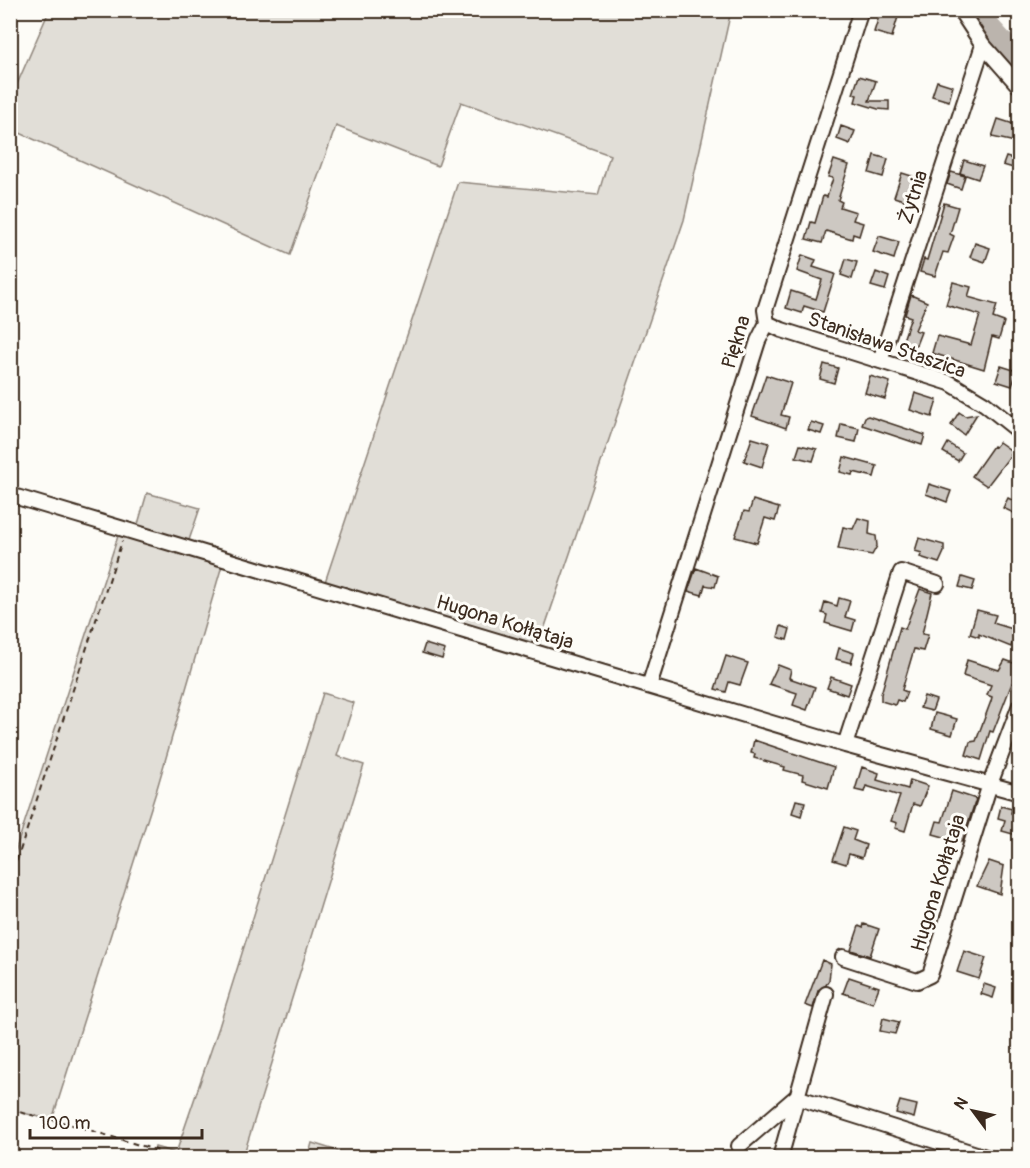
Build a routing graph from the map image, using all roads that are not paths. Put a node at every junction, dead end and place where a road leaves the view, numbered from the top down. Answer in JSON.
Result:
{"nodes":[{"id":1,"x":861,"y":10,"type":"edge"},
{"id":2,"x":960,"y":10,"type":"edge"},
{"id":3,"x":983,"y":45,"type":"junction"},
{"id":4,"x":1020,"y":87,"type":"edge"},
{"id":5,"x":767,"y":323,"type":"junction"},
{"id":6,"x":880,"y":361,"type":"junction"},
{"id":7,"x":1020,"y":432,"type":"edge"},
{"id":8,"x":10,"y":495,"type":"edge"},
{"id":9,"x":937,"y":584,"type":"dead end"},
{"id":10,"x":649,"y":686,"type":"junction"},
{"id":11,"x":1020,"y":705,"type":"edge"},
{"id":12,"x":845,"y":745,"type":"junction"},
{"id":13,"x":990,"y":784,"type":"junction"},
{"id":14,"x":1020,"y":794,"type":"edge"},
{"id":15,"x":843,"y":957,"type":"dead end"},
{"id":16,"x":826,"y":994,"type":"dead end"},
{"id":17,"x":796,"y":1097,"type":"junction"},
{"id":18,"x":739,"y":1146,"type":"dead end"},
{"id":19,"x":780,"y":1158,"type":"edge"},
{"id":20,"x":988,"y":1158,"type":"edge"}],
"edges":[{"from":1,"to":5,"type":"street","name":"Piękna"},
{"from":2,"to":3,"type":"street"},
{"from":3,"to":4,"type":"street"},
{"from":3,"to":6,"type":"street","name":"Żytnia"},
{"from":5,"to":6,"type":"street","name":"Stanisława Staszica"},
{"from":5,"to":10,"type":"street","name":"Piękna"},
{"from":6,"to":7,"type":"street","name":"Stanisława Staszica"},
{"from":8,"to":10,"type":"street","name":"Hugona Kołłątaja"},
{"from":9,"to":12,"type":"street"},
{"from":10,"to":12,"type":"street","name":"Hugona Kołłątaja"},
{"from":11,"to":13,"type":"street"},
{"from":12,"to":13,"type":"street","name":"Hugona Kołłątaja"},
{"from":13,"to":14,"type":"street","name":"Hugona Kołłątaja"},
{"from":13,"to":15,"type":"street","name":"Hugona Kołłątaja"},
{"from":16,"to":17,"type":"street"},
{"from":17,"to":18,"type":"street"},
{"from":17,"to":19,"type":"street"},
{"from":17,"to":20,"type":"street"}]}
